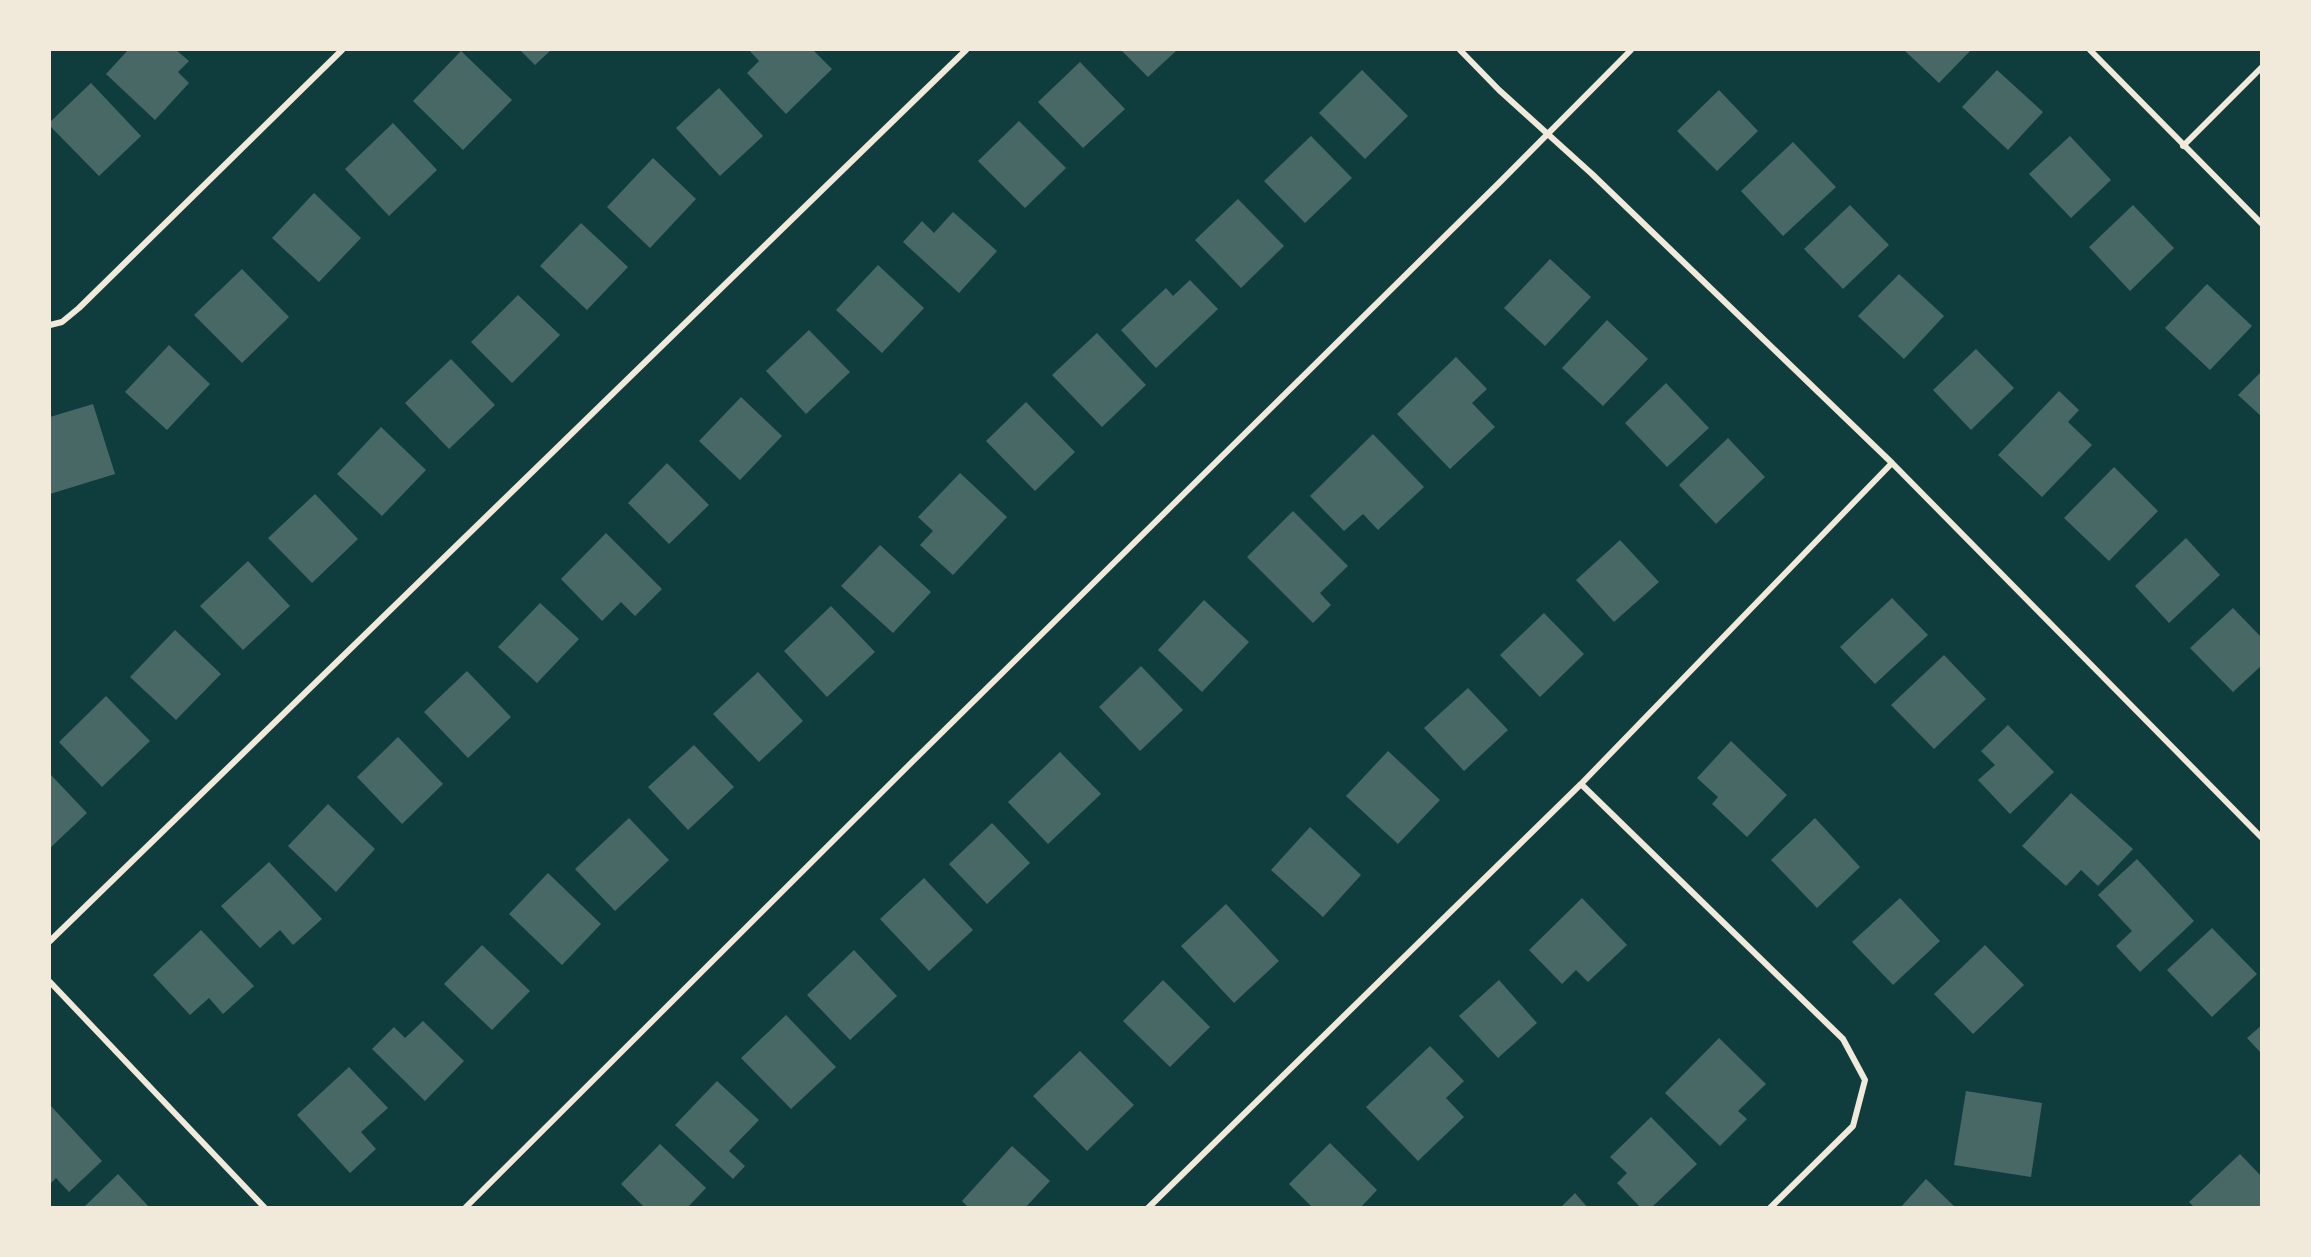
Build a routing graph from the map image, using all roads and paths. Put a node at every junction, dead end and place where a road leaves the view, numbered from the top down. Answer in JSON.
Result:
{"nodes":[{"id":1,"x":342,"y":50,"type":"edge"},
{"id":2,"x":966,"y":50,"type":"edge"},
{"id":3,"x":1460,"y":50,"type":"edge"},
{"id":4,"x":1631,"y":50,"type":"edge"},
{"id":5,"x":2090,"y":50,"type":"edge"},
{"id":6,"x":2262,"y":67,"type":"edge"},
{"id":7,"x":1547,"y":134,"type":"junction"},
{"id":8,"x":2183,"y":146,"type":"junction"},
{"id":9,"x":2262,"y":224,"type":"edge"},
{"id":10,"x":50,"y":325,"type":"edge"},
{"id":11,"x":1892,"y":463,"type":"junction"},
{"id":12,"x":1581,"y":784,"type":"junction"},
{"id":13,"x":2262,"y":838,"type":"edge"},
{"id":14,"x":50,"y":941,"type":"edge"},
{"id":15,"x":50,"y":982,"type":"edge"},
{"id":16,"x":265,"y":1208,"type":"edge"},
{"id":17,"x":465,"y":1208,"type":"edge"},
{"id":18,"x":1148,"y":1208,"type":"edge"},
{"id":19,"x":1770,"y":1208,"type":"edge"}],
"edges":[{"from":1,"to":10,"type":"street"},
{"from":2,"to":14,"type":"street"},
{"from":3,"to":7,"type":"street"},
{"from":4,"to":7,"type":"street"},
{"from":5,"to":8,"type":"street"},
{"from":6,"to":8,"type":"street"},
{"from":7,"to":11,"type":"street"},
{"from":7,"to":17,"type":"street"},
{"from":8,"to":9,"type":"street"},
{"from":11,"to":12,"type":"street"},
{"from":11,"to":13,"type":"street"},
{"from":12,"to":18,"type":"street"},
{"from":12,"to":19,"type":"street"},
{"from":15,"to":16,"type":"street"}]}
